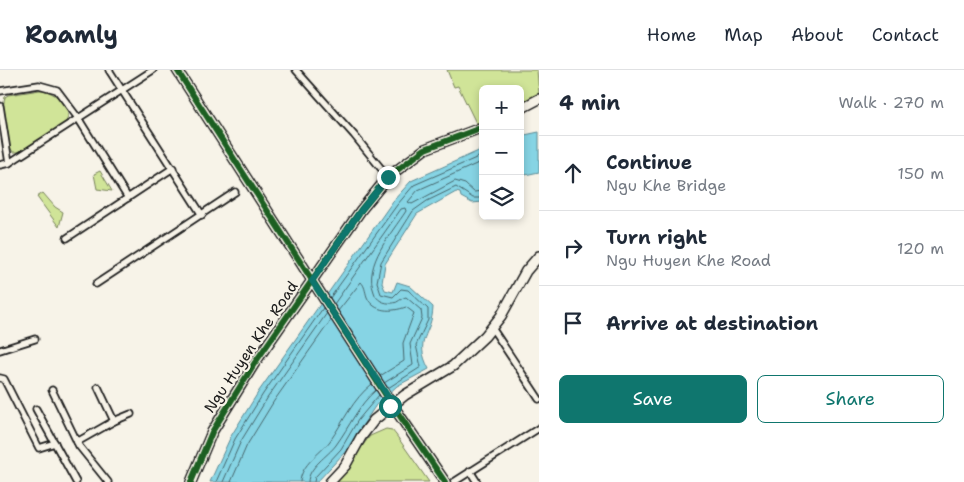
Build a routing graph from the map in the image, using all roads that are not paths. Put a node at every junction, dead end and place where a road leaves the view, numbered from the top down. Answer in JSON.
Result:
{"nodes":[{"id":1,"x":109,"y":70,"type":"edge"},
{"id":2,"x":153,"y":70,"type":"edge"},
{"id":3,"x":177,"y":70,"type":"edge"},
{"id":4,"x":296,"y":70,"type":"edge"},
{"id":5,"x":123,"y":89,"type":"junction"},
{"id":6,"x":0,"y":91,"type":"edge"},
{"id":7,"x":539,"y":99,"type":"edge"},
{"id":8,"x":0,"y":106,"type":"edge"},
{"id":9,"x":524,"y":107,"type":"edge"},
{"id":10,"x":78,"y":118,"type":"junction"},
{"id":11,"x":479,"y":128,"type":"edge"},
{"id":12,"x":9,"y":163,"type":"junction"},
{"id":13,"x":0,"y":165,"type":"edge"},
{"id":14,"x":173,"y":168,"type":"junction"},
{"id":15,"x":388,"y":177,"type":"junction"},
{"id":16,"x":236,"y":192,"type":"dead end"},
{"id":17,"x":128,"y":198,"type":"junction"},
{"id":18,"x":202,"y":215,"type":"junction"},
{"id":19,"x":67,"y":238,"type":"dead end"},
{"id":20,"x":539,"y":256,"type":"edge"},
{"id":21,"x":312,"y":281,"type":"junction"},
{"id":22,"x":96,"y":284,"type":"dead end"},
{"id":23,"x":492,"y":328,"type":"junction"},
{"id":24,"x":35,"y":340,"type":"dead end"},
{"id":25,"x":0,"y":350,"type":"edge"},
{"id":26,"x":0,"y":378,"type":"edge"},
{"id":27,"x":98,"y":387,"type":"dead end"},
{"id":28,"x":52,"y":390,"type":"dead end"},
{"id":29,"x":539,"y":399,"type":"edge"},
{"id":30,"x":390,"y":400,"type":"junction"},
{"id":31,"x":36,"y":409,"type":"dead end"},
{"id":32,"x":132,"y":414,"type":"dead end"},
{"id":33,"x":114,"y":421,"type":"junction"},
{"id":34,"x":539,"y":428,"type":"edge"},
{"id":35,"x":77,"y":442,"type":"junction"},
{"id":36,"x":55,"y":443,"type":"junction"},
{"id":37,"x":470,"y":471,"type":"junction"},
{"id":38,"x":463,"y":480,"type":"edge"},
{"id":39,"x":76,"y":482,"type":"edge"},
{"id":40,"x":108,"y":482,"type":"edge"},
{"id":41,"x":191,"y":482,"type":"edge"},
{"id":42,"x":330,"y":482,"type":"edge"},
{"id":43,"x":445,"y":482,"type":"edge"},
{"id":44,"x":454,"y":482,"type":"edge"},
{"id":45,"x":477,"y":482,"type":"edge"}],
"edges":[{"from":1,"to":5,"type":"street"},
{"from":2,"to":5,"type":"street"},
{"from":3,"to":21,"type":"street"},
{"from":4,"to":15,"type":"street"},
{"from":5,"to":10,"type":"street"},
{"from":5,"to":14,"type":"street"},
{"from":6,"to":10,"type":"street"},
{"from":7,"to":9,"type":"street"},
{"from":8,"to":12,"type":"street"},
{"from":10,"to":12,"type":"street"},
{"from":10,"to":17,"type":"street"},
{"from":11,"to":15,"type":"street","name":"Ngu Huyen Khe Road"},
{"from":12,"to":13,"type":"street"},
{"from":14,"to":17,"type":"street"},
{"from":14,"to":18,"type":"street"},
{"from":15,"to":21,"type":"street","name":"Ngu Huyen Khe Road"},
{"from":16,"to":18,"type":"street"},
{"from":17,"to":19,"type":"street"},
{"from":18,"to":22,"type":"street"},
{"from":20,"to":23,"type":"street"},
{"from":21,"to":30,"type":"street"},
{"from":21,"to":41,"type":"street","name":"Ngu Huyen Khe Road"},
{"from":23,"to":29,"type":"street"},
{"from":23,"to":30,"type":"street"},
{"from":24,"to":25,"type":"street"},
{"from":26,"to":36,"type":"street"},
{"from":27,"to":33,"type":"street"},
{"from":28,"to":35,"type":"street"},
{"from":30,"to":42,"type":"street"},
{"from":30,"to":43,"type":"street"},
{"from":31,"to":36,"type":"street"},
{"from":32,"to":33,"type":"street"},
{"from":33,"to":35,"type":"street"},
{"from":34,"to":37,"type":"street"},
{"from":35,"to":40,"type":"street"},
{"from":36,"to":39,"type":"street"},
{"from":37,"to":38,"type":"street"},
{"from":37,"to":45,"type":"street"},
{"from":38,"to":44,"type":"street"}]}
